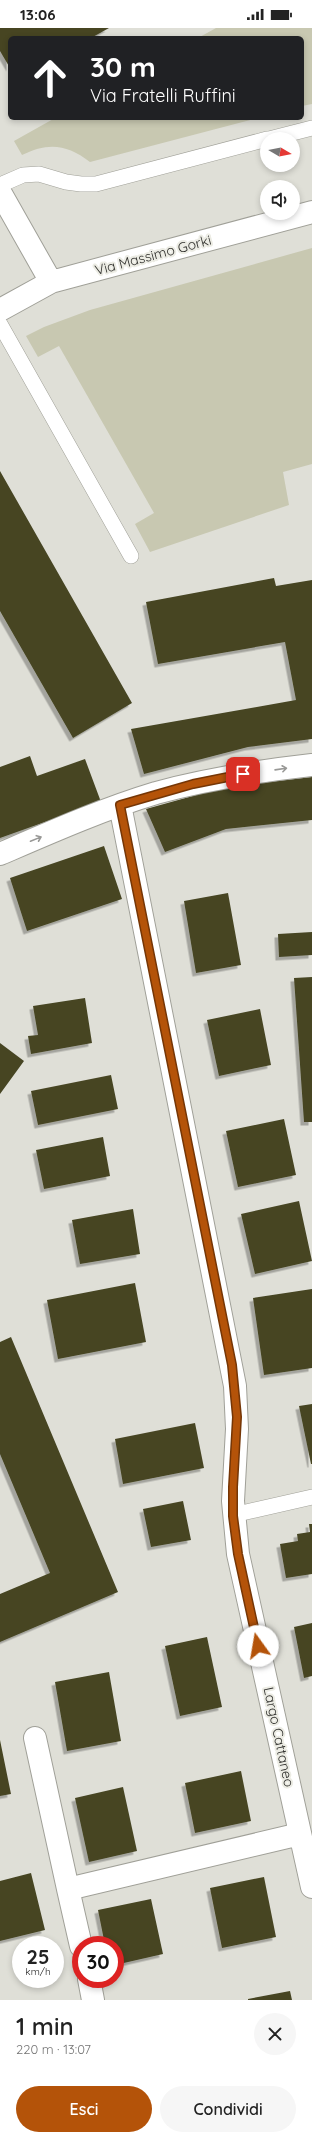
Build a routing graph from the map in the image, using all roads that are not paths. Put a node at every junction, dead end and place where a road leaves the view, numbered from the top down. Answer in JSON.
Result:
{"nodes":[{"id":1,"x":312,"y":128,"type":"edge"},
{"id":2,"x":296,"y":132,"type":"edge"},
{"id":3,"x":260,"y":141,"type":"edge"},
{"id":4,"x":0,"y":186,"type":"edge"},
{"id":5,"x":0,"y":192,"type":"edge"},
{"id":6,"x":312,"y":212,"type":"edge"},
{"id":7,"x":51,"y":282,"type":"junction"},
{"id":8,"x":0,"y":310,"type":"edge"},
{"id":9,"x":0,"y":324,"type":"edge"},
{"id":10,"x":131,"y":556,"type":"dead end"},
{"id":11,"x":312,"y":765,"type":"edge"},
{"id":12,"x":120,"y":805,"type":"junction"},
{"id":13,"x":0,"y":854,"type":"edge"},
{"id":14,"x":312,"y":1496,"type":"edge"},
{"id":15,"x":233,"y":1516,"type":"junction"},
{"id":16,"x":35,"y":1738,"type":"dead end"},
{"id":17,"x":300,"y":1834,"type":"junction"},
{"id":18,"x":312,"y":1887,"type":"edge"},
{"id":19,"x":68,"y":1889,"type":"junction"},
{"id":20,"x":79,"y":1936,"type":"edge"},
{"id":21,"x":91,"y":1988,"type":"edge"},
{"id":22,"x":93,"y":2000,"type":"edge"}],
"edges":[{"from":1,"to":2,"type":"lane"},
{"from":3,"to":4,"type":"lane"},
{"from":5,"to":7,"type":"street"},
{"from":6,"to":7,"type":"street","name":"Via Massimo Gorki"},
{"from":7,"to":8,"type":"street","name":"Via Massimo Gorki"},
{"from":9,"to":10,"type":"lane"},
{"from":12,"to":11,"type":"street","one_way":true},
{"from":13,"to":12,"type":"street","one_way":true},
{"from":12,"to":15,"type":"street","name":"Largo Cattaneo"},
{"from":14,"to":15,"type":"lane"},
{"from":15,"to":17,"type":"street","name":"Largo Cattaneo"},
{"from":16,"to":19,"type":"street"},
{"from":17,"to":18,"type":"street","name":"Largo Cattaneo"},
{"from":17,"to":19,"type":"street"},
{"from":19,"to":20,"type":"street"},
{"from":21,"to":22,"type":"street"}]}
